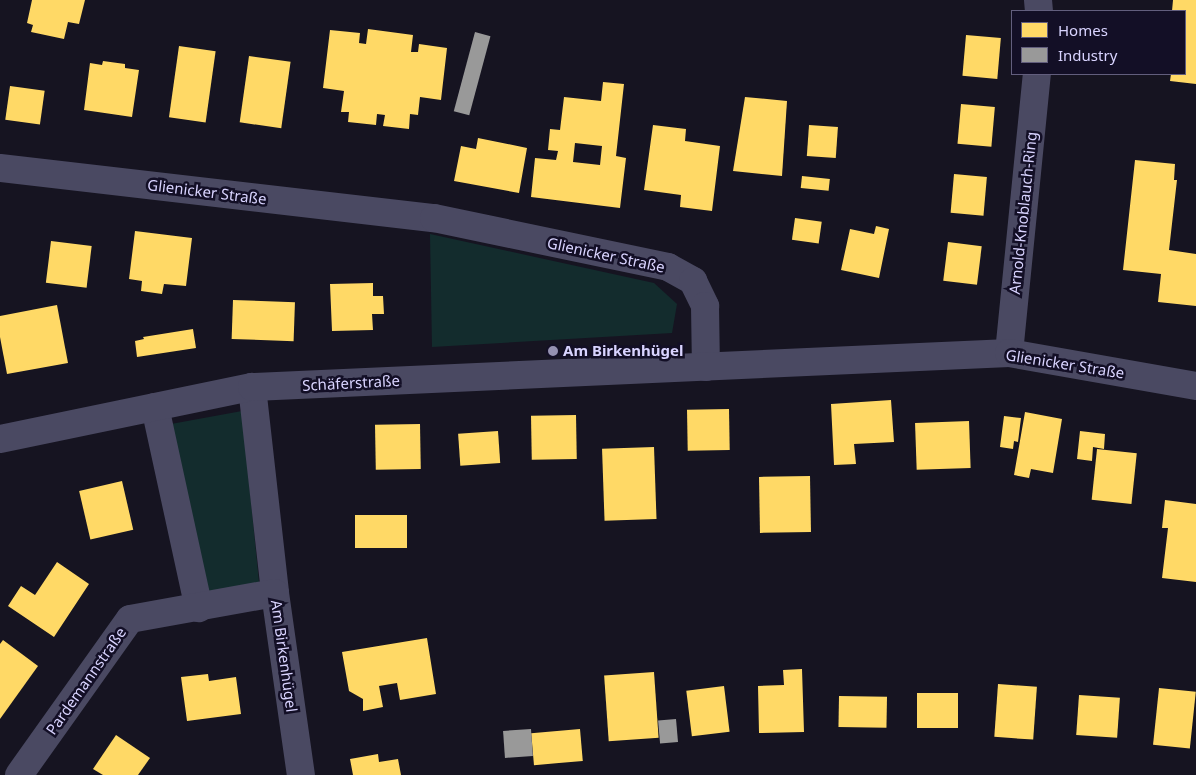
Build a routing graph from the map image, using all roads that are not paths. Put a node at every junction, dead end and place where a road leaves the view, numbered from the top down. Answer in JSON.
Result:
{"nodes":[{"id":1,"x":1037,"y":75,"type":"edge"},
{"id":2,"x":0,"y":168,"type":"edge"},
{"id":3,"x":1009,"y":353,"type":"junction"},
{"id":4,"x":706,"y":367,"type":"junction"},
{"id":5,"x":1196,"y":386,"type":"edge"},
{"id":6,"x":252,"y":387,"type":"junction"},
{"id":7,"x":155,"y":407,"type":"junction"},
{"id":8,"x":0,"y":439,"type":"edge"},
{"id":9,"x":275,"y":593,"type":"junction"},
{"id":10,"x":199,"y":608,"type":"junction"},
{"id":11,"x":19,"y":775,"type":"edge"},
{"id":12,"x":301,"y":775,"type":"edge"}],
"edges":[{"from":1,"to":3,"type":"street","name":"Arnold-Knoblauch-Ring"},
{"from":2,"to":4,"type":"street","name":"Glienicker Straße"},
{"from":3,"to":4,"type":"street","name":"Glienicker Straße"},
{"from":3,"to":5,"type":"street","name":"Glienicker Straße"},
{"from":4,"to":6,"type":"street","name":"Schäferstraße"},
{"from":6,"to":7,"type":"street","name":"Schäferstraße"},
{"from":6,"to":9,"type":"street","name":"Am Birkenhügel"},
{"from":7,"to":8,"type":"street","name":"Schäferstraße"},
{"from":7,"to":10,"type":"street"},
{"from":9,"to":10,"type":"street","name":"Pardemannstraße"},
{"from":9,"to":12,"type":"street","name":"Am Birkenhügel"},
{"from":10,"to":11,"type":"street","name":"Pardemannstraße"}]}
